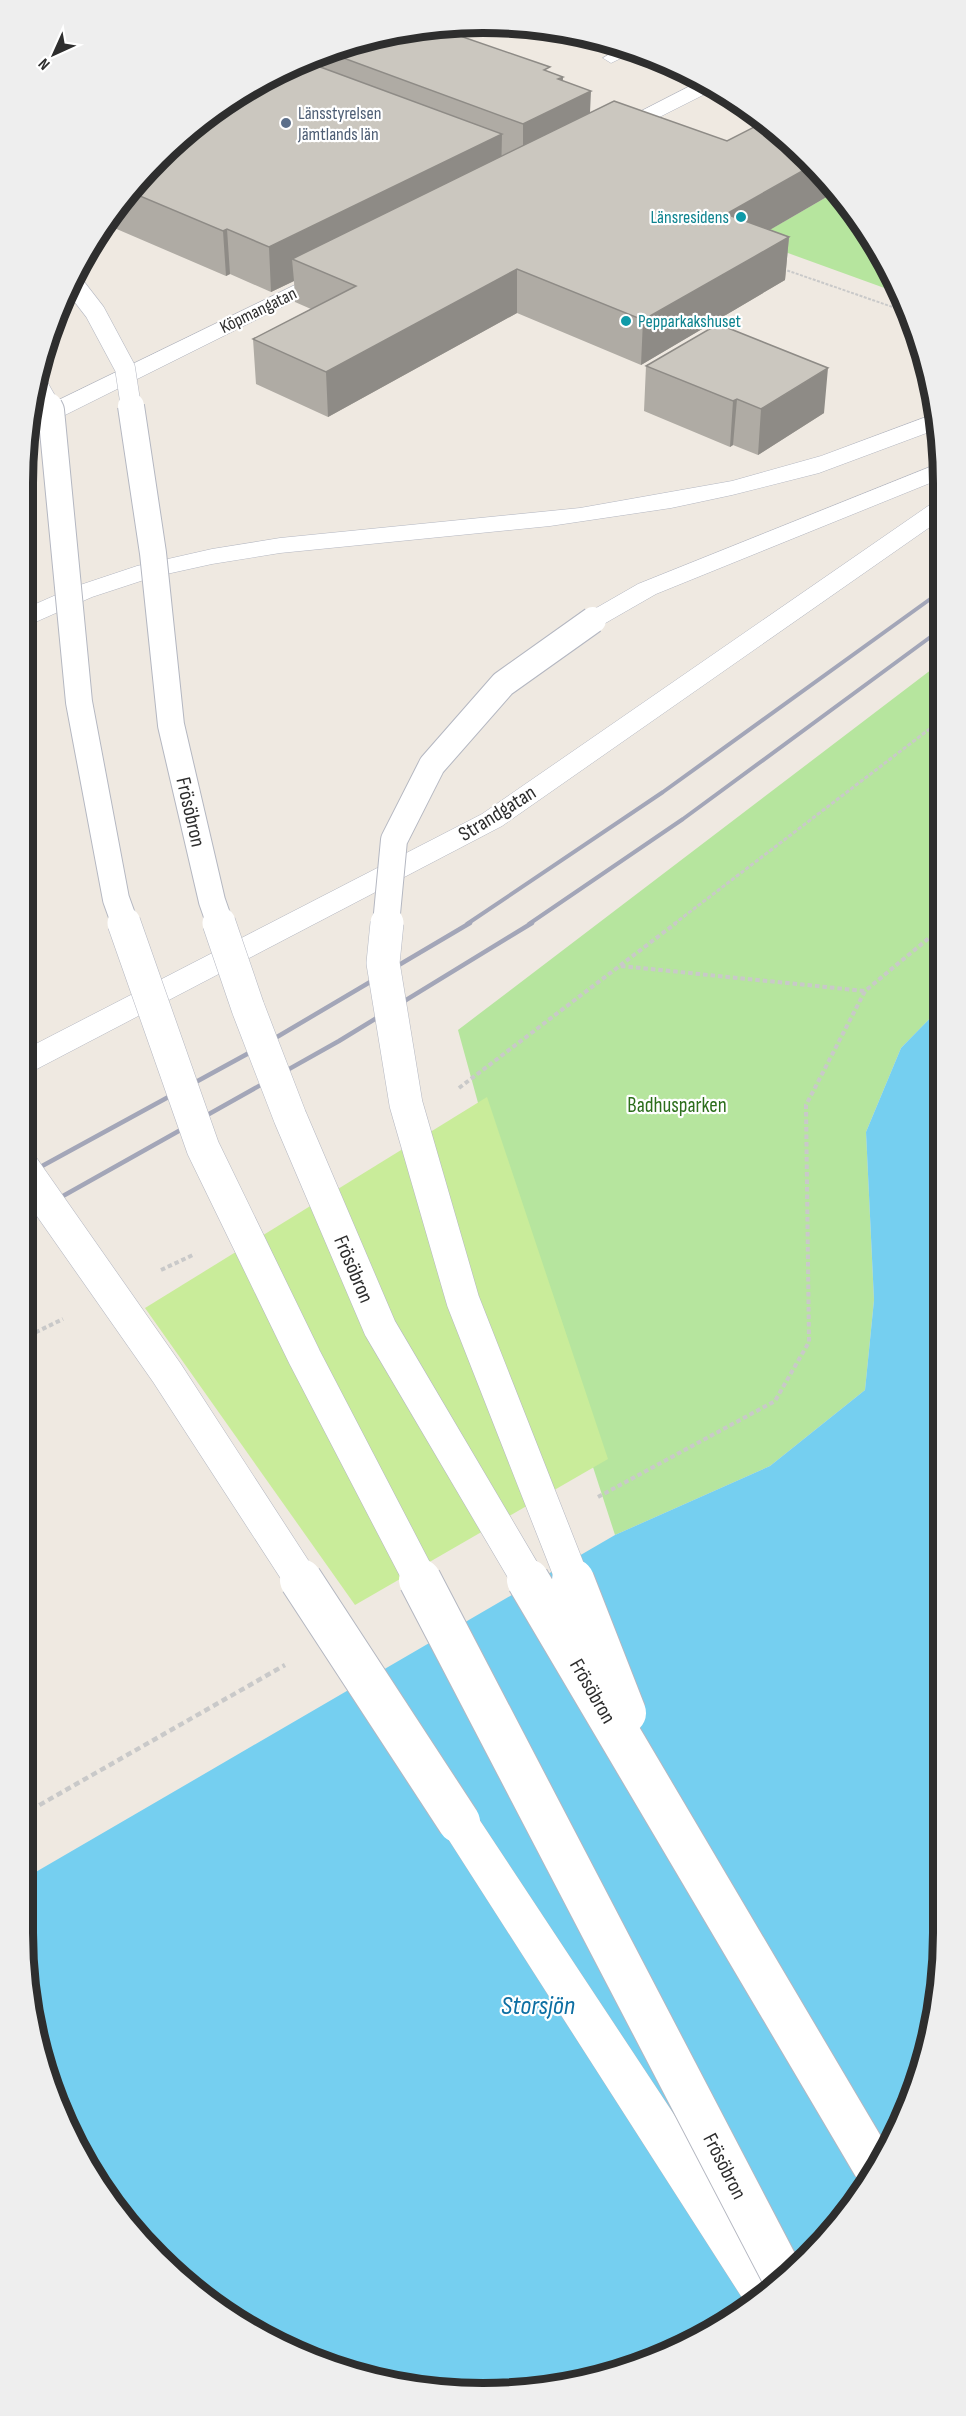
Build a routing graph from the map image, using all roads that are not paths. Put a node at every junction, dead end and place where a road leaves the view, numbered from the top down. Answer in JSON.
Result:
{"nodes":[{"id":1,"x":619,"y":54,"type":"edge"},
{"id":2,"x":611,"y":58,"type":"dead end"},
{"id":3,"x":700,"y":89,"type":"edge"},
{"id":4,"x":607,"y":120,"type":"edge"},
{"id":5,"x":630,"y":124,"type":"junction"},
{"id":6,"x":659,"y":130,"type":"edge"},
{"id":7,"x":598,"y":140,"type":"edge"},
{"id":8,"x":352,"y":263,"type":"edge"},
{"id":9,"x":77,"y":289,"type":"edge"},
{"id":10,"x":42,"y":394,"type":"edge"},
{"id":11,"x":38,"y":420,"type":"edge"},
{"id":12,"x":929,"y":424,"type":"edge"},
{"id":13,"x":933,"y":473,"type":"edge"},
{"id":14,"x":933,"y":514,"type":"edge"},
{"id":15,"x":33,"y":614,"type":"edge"},
{"id":16,"x":33,"y":1058,"type":"edge"},
{"id":17,"x":33,"y":1182,"type":"edge"},
{"id":18,"x":663,"y":1810,"type":"junction"},
{"id":19,"x":871,"y":2161,"type":"edge"},
{"id":20,"x":780,"y":2271,"type":"edge"},
{"id":21,"x":761,"y":2287,"type":"edge"}],
"edges":[{"from":1,"to":2,"type":"lane"},
{"from":3,"to":5,"type":"main road"},
{"from":4,"to":5,"type":"lane"},
{"from":5,"to":6,"type":"lane"},
{"from":5,"to":7,"type":"main road"},
{"from":8,"to":11,"type":"main road","name":"Köpmangatan"},
{"from":9,"to":18,"type":"main road","name":"Frösöbron","bridge":true},
{"from":10,"to":20,"type":"main road","name":"Frösöbron","bridge":true},
{"from":12,"to":15,"type":"main road"},
{"from":13,"to":18,"type":"main road","bridge":true},
{"from":14,"to":16,"type":"main road","name":"Strandgatan"},
{"from":17,"to":21,"type":"main road","bridge":true},
{"from":18,"to":19,"type":"main road","name":"Frösöbron","bridge":true}]}
